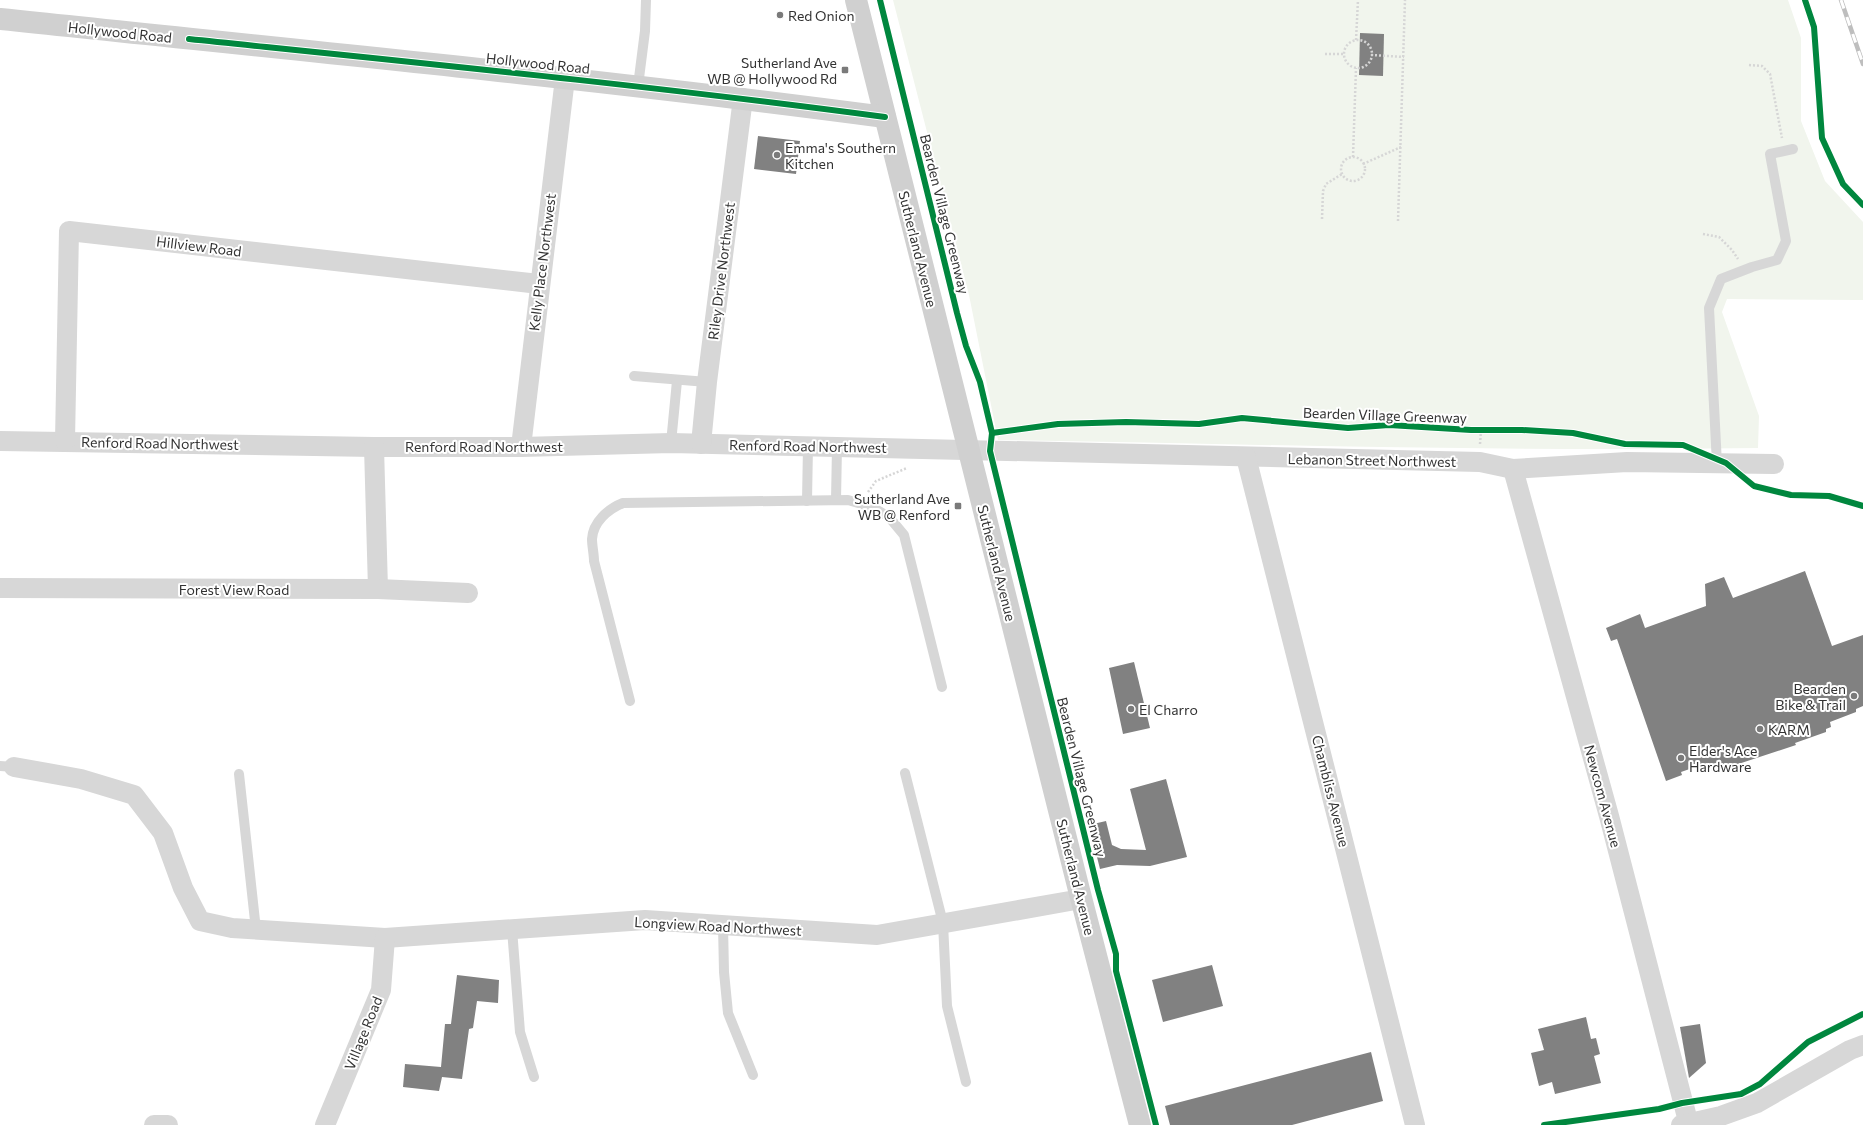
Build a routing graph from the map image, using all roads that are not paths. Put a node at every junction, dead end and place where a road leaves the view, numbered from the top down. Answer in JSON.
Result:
{"nodes":[{"id":1,"x":646,"y":0,"type":"edge"},
{"id":2,"x":856,"y":0,"type":"edge"},
{"id":3,"x":0,"y":19,"type":"edge"},
{"id":4,"x":565,"y":78,"type":"junction"},
{"id":5,"x":638,"y":86,"type":"junction"},
{"id":6,"x":743,"y":98,"type":"junction"},
{"id":7,"x":885,"y":117,"type":"junction"},
{"id":8,"x":1788,"y":150,"type":"road end"},
{"id":9,"x":539,"y":284,"type":"junction"},
{"id":10,"x":634,"y":376,"type":"dead end"},
{"id":11,"x":676,"y":380,"type":"junction"},
{"id":12,"x":706,"y":382,"type":"junction"},
{"id":13,"x":0,"y":441,"type":"edge"},
{"id":14,"x":65,"y":441,"type":"junction"},
{"id":15,"x":671,"y":443,"type":"junction"},
{"id":16,"x":701,"y":444,"type":"junction"},
{"id":17,"x":808,"y":446,"type":"junction"},
{"id":18,"x":374,"y":447,"type":"junction"},
{"id":19,"x":521,"y":447,"type":"junction"},
{"id":20,"x":837,"y":447,"type":"junction"},
{"id":21,"x":969,"y":451,"type":"junction"},
{"id":22,"x":1246,"y":457,"type":"junction"},
{"id":23,"x":1717,"y":464,"type":"junction"},
{"id":24,"x":1774,"y":464,"type":"dead end"},
{"id":25,"x":1513,"y":469,"type":"junction"},
{"id":26,"x":836,"y":500,"type":"junction"},
{"id":27,"x":807,"y":501,"type":"junction"},
{"id":28,"x":0,"y":588,"type":"edge"},
{"id":29,"x":378,"y":589,"type":"junction"},
{"id":30,"x":468,"y":593,"type":"dead end"},
{"id":31,"x":942,"y":687,"type":"dead end"},
{"id":32,"x":630,"y":701,"type":"dead end"},
{"id":33,"x":7,"y":766,"type":"edge"},
{"id":34,"x":239,"y":774,"type":"dead end"},
{"id":35,"x":905,"y":774,"type":"dead end"},
{"id":36,"x":1081,"y":899,"type":"junction"},
{"id":37,"x":943,"y":923,"type":"junction"},
{"id":38,"x":723,"y":925,"type":"junction"},
{"id":39,"x":512,"y":929,"type":"junction"},
{"id":40,"x":256,"y":930,"type":"junction"},
{"id":41,"x":385,"y":938,"type":"junction"},
{"id":42,"x":1863,"y":1045,"type":"edge"},
{"id":43,"x":753,"y":1075,"type":"dead end"},
{"id":44,"x":534,"y":1076,"type":"dead end"},
{"id":45,"x":966,"y":1082,"type":"dead end"},
{"id":46,"x":325,"y":1125,"type":"edge"},
{"id":47,"x":1140,"y":1125,"type":"edge"},
{"id":48,"x":1415,"y":1125,"type":"edge"},
{"id":49,"x":1686,"y":1125,"type":"edge"}],
"edges":[{"from":1,"to":5,"type":"lane"},
{"from":2,"to":7,"type":"street","name":"Sutherland Avenue"},
{"from":3,"to":4,"type":"street","name":"Hollywood Road"},
{"from":4,"to":5,"type":"street","name":"Hollywood Road"},
{"from":4,"to":9,"type":"street","name":"Kelly Place Northwest"},
{"from":5,"to":6,"type":"street","name":"Hollywood Road"},
{"from":6,"to":7,"type":"street","name":"Hollywood Road"},
{"from":6,"to":12,"type":"street","name":"Riley Drive Northwest"},
{"from":7,"to":21,"type":"street","name":"Sutherland Avenue"},
{"from":8,"to":23,"type":"lane"},
{"from":9,"to":14,"type":"street","name":"Hillview Road"},
{"from":9,"to":19,"type":"street","name":"Kelly Place Northwest"},
{"from":10,"to":11,"type":"lane"},
{"from":11,"to":12,"type":"lane"},
{"from":11,"to":15,"type":"lane"},
{"from":12,"to":16,"type":"street","name":"Riley Drive Northwest"},
{"from":13,"to":14,"type":"street","name":"Renford Road Northwest"},
{"from":14,"to":18,"type":"street","name":"Renford Road Northwest"},
{"from":15,"to":16,"type":"street","name":"Renford Road Northwest"},
{"from":15,"to":19,"type":"street","name":"Renford Road Northwest"},
{"from":16,"to":17,"type":"street","name":"Renford Road Northwest"},
{"from":17,"to":20,"type":"street","name":"Renford Road Northwest"},
{"from":17,"to":27,"type":"lane"},
{"from":18,"to":19,"type":"street","name":"Renford Road Northwest"},
{"from":18,"to":29,"type":"street"},
{"from":20,"to":21,"type":"street","name":"Renford Road Northwest"},
{"from":20,"to":26,"type":"lane"},
{"from":21,"to":22,"type":"street","name":"Lebanon Street Northwest"},
{"from":21,"to":36,"type":"street","name":"Sutherland Avenue"},
{"from":22,"to":25,"type":"street","name":"Lebanon Street Northwest"},
{"from":22,"to":48,"type":"street","name":"Chambliss Avenue"},
{"from":23,"to":24,"type":"street","name":"Lebanon Street Northwest"},
{"from":23,"to":25,"type":"street","name":"Lebanon Street Northwest"},
{"from":25,"to":49,"type":"street","name":"Newcom Avenue"},
{"from":26,"to":27,"type":"lane"},
{"from":26,"to":31,"type":"lane"},
{"from":27,"to":32,"type":"lane"},
{"from":28,"to":29,"type":"street","name":"Forest View Road"},
{"from":29,"to":30,"type":"street","name":"Forest View Road"},
{"from":33,"to":40,"type":"street","name":"Longview Road Northwest"},
{"from":34,"to":40,"type":"lane"},
{"from":35,"to":37,"type":"lane"},
{"from":36,"to":37,"type":"street","name":"Longview Road Northwest"},
{"from":36,"to":47,"type":"street","name":"Sutherland Avenue"},
{"from":37,"to":38,"type":"street","name":"Longview Road Northwest"},
{"from":37,"to":45,"type":"lane"},
{"from":38,"to":39,"type":"street","name":"Longview Road Northwest"},
{"from":38,"to":43,"type":"lane"},
{"from":39,"to":41,"type":"street","name":"Longview Road Northwest"},
{"from":39,"to":44,"type":"lane"},
{"from":40,"to":41,"type":"street","name":"Longview Road Northwest"},
{"from":41,"to":46,"type":"street","name":"Village Road"},
{"from":42,"to":49,"type":"street"}]}
